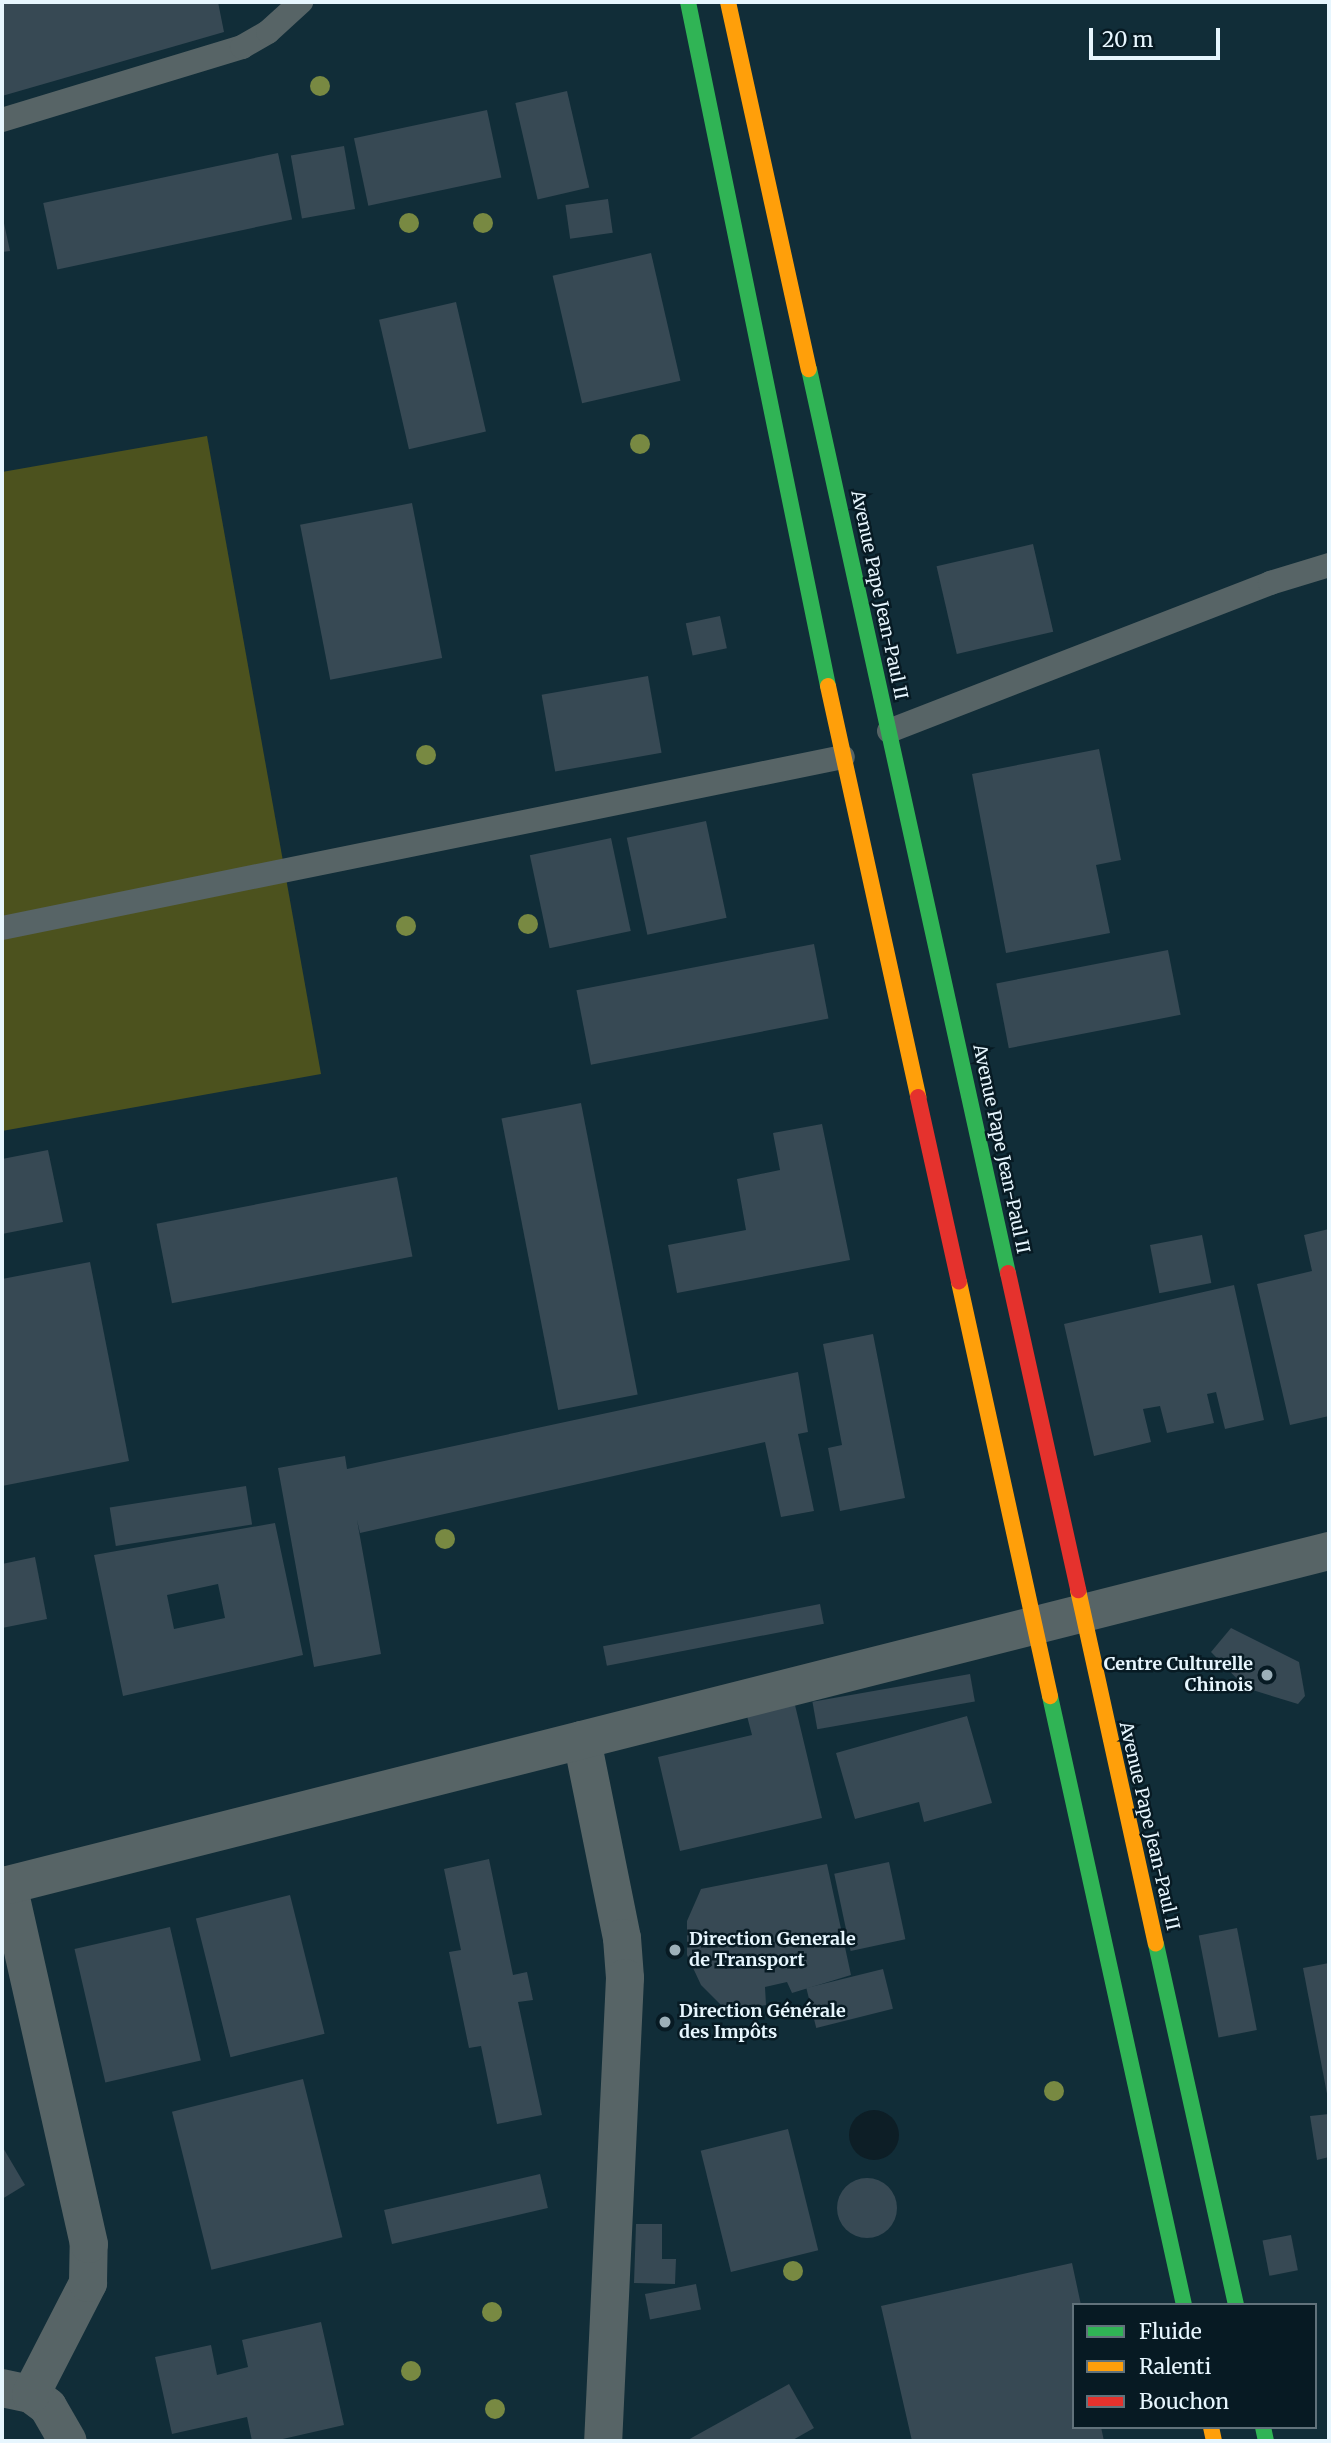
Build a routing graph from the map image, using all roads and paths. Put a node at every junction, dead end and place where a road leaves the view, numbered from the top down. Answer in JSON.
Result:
{"nodes":[{"id":1,"x":301,"y":2,"type":"edge"},
{"id":2,"x":688,"y":2,"type":"edge"},
{"id":3,"x":728,"y":2,"type":"edge"},
{"id":4,"x":2,"y":120,"type":"edge"},
{"id":5,"x":1329,"y":565,"type":"edge"},
{"id":6,"x":889,"y":731,"type":"junction"},
{"id":7,"x":843,"y":757,"type":"junction"},
{"id":8,"x":2,"y":928,"type":"edge"},
{"id":9,"x":1329,"y":1551,"type":"edge"},
{"id":10,"x":1083,"y":1614,"type":"junction"},
{"id":11,"x":1033,"y":1626,"type":"junction"},
{"id":12,"x":582,"y":1740,"type":"junction"},
{"id":13,"x":5,"y":1886,"type":"edge"},
{"id":14,"x":1184,"y":2303,"type":"edge"},
{"id":15,"x":1236,"y":2303,"type":"edge"},
{"id":16,"x":16,"y":2391,"type":"edge"},
{"id":17,"x":68,"y":2441,"type":"edge"},
{"id":18,"x":603,"y":2441,"type":"edge"}],
"edges":[{"from":1,"to":4,"type":"lane"},
{"from":2,"to":7,"type":"main road"},
{"from":3,"to":6,"type":"main road","name":"Avenue Pape Jean-Paul II"},
{"from":5,"to":6,"type":"lane"},
{"from":6,"to":10,"type":"main road","name":"Avenue Pape Jean-Paul II"},
{"from":7,"to":8,"type":"lane"},
{"from":7,"to":11,"type":"main road"},
{"from":9,"to":10,"type":"street"},
{"from":10,"to":11,"type":"street"},
{"from":10,"to":15,"type":"main road","name":"Avenue Pape Jean-Paul II"},
{"from":11,"to":12,"type":"street"},
{"from":11,"to":14,"type":"main road"},
{"from":12,"to":13,"type":"street"},
{"from":12,"to":18,"type":"street"},
{"from":13,"to":16,"type":"street"},
{"from":16,"to":17,"type":"street"}]}
